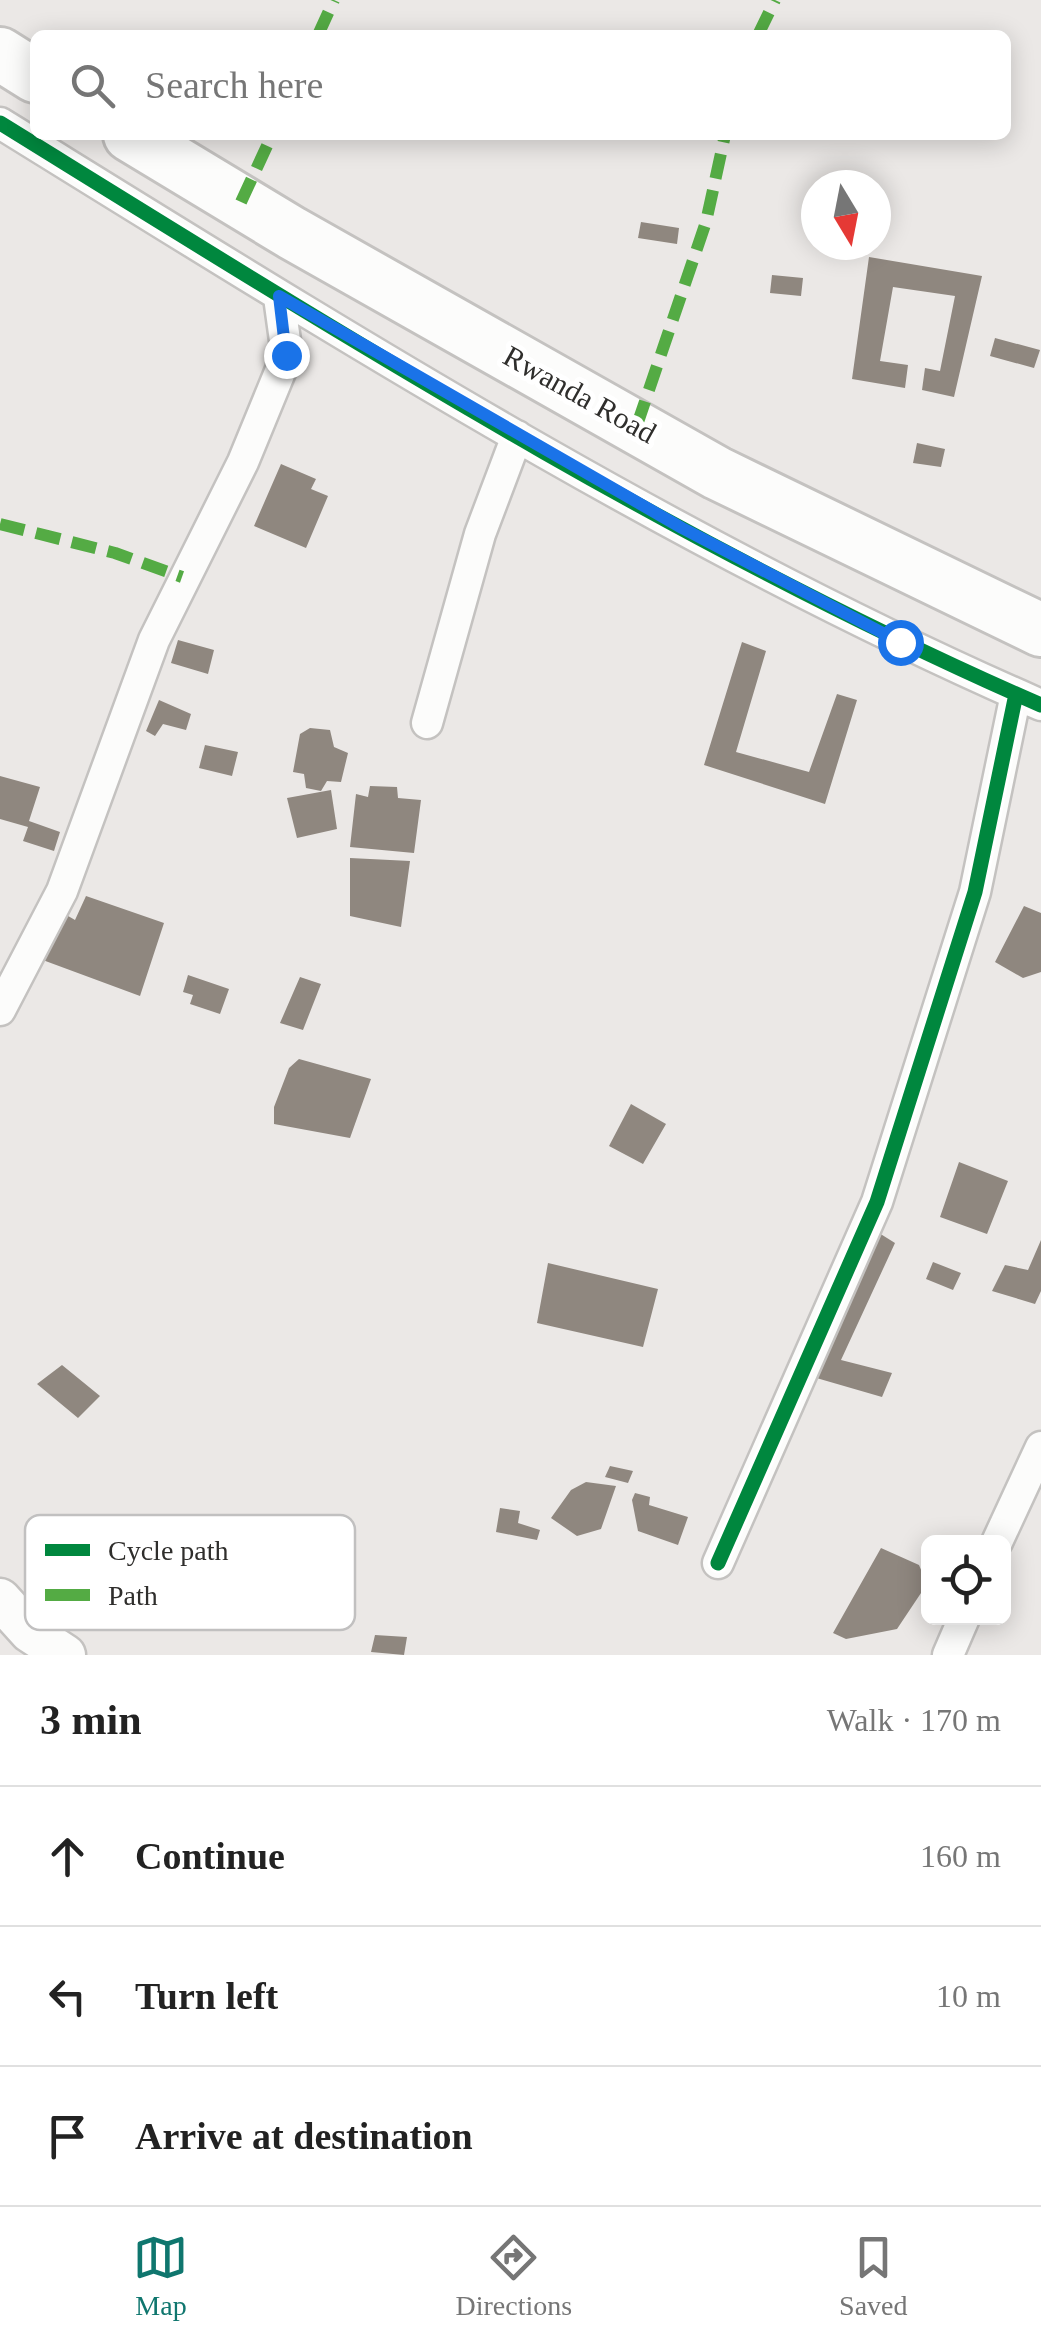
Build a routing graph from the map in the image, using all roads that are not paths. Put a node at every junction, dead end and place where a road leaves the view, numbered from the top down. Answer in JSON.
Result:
{"nodes":[{"id":1,"x":0,"y":54,"type":"edge"},
{"id":2,"x":30,"y":73,"type":"edge"},
{"id":3,"x":0,"y":123,"type":"edge"},
{"id":4,"x":138,"y":140,"type":"edge"},
{"id":5,"x":279,"y":296,"type":"junction"},
{"id":6,"x":517,"y":436,"type":"junction"},
{"id":7,"x":1041,"y":630,"type":"edge"},
{"id":8,"x":1028,"y":700,"type":"edge"},
{"id":9,"x":427,"y":723,"type":"dead end"},
{"id":10,"x":0,"y":1010,"type":"edge"},
{"id":11,"x":1041,"y":1448,"type":"edge"},
{"id":12,"x":1000,"y":1535,"type":"edge"},
{"id":13,"x":718,"y":1563,"type":"dead end"},
{"id":14,"x":0,"y":1599,"type":"edge"},
{"id":15,"x":961,"y":1625,"type":"edge"},
{"id":16,"x":15,"y":1628,"type":"edge"},
{"id":17,"x":64,"y":1655,"type":"edge"},
{"id":18,"x":948,"y":1655,"type":"edge"}],
"edges":[{"from":1,"to":2,"type":"highway"},
{"from":3,"to":5,"type":"street"},
{"from":4,"to":7,"type":"highway","name":"Rwanda Road"},
{"from":5,"to":6,"type":"street"},
{"from":5,"to":10,"type":"street"},
{"from":6,"to":8,"type":"street"},
{"from":6,"to":9,"type":"street"},
{"from":8,"to":13,"type":"street"},
{"from":11,"to":12,"type":"street"},
{"from":14,"to":16,"type":"street"},
{"from":15,"to":18,"type":"street"},
{"from":16,"to":17,"type":"street"}]}
